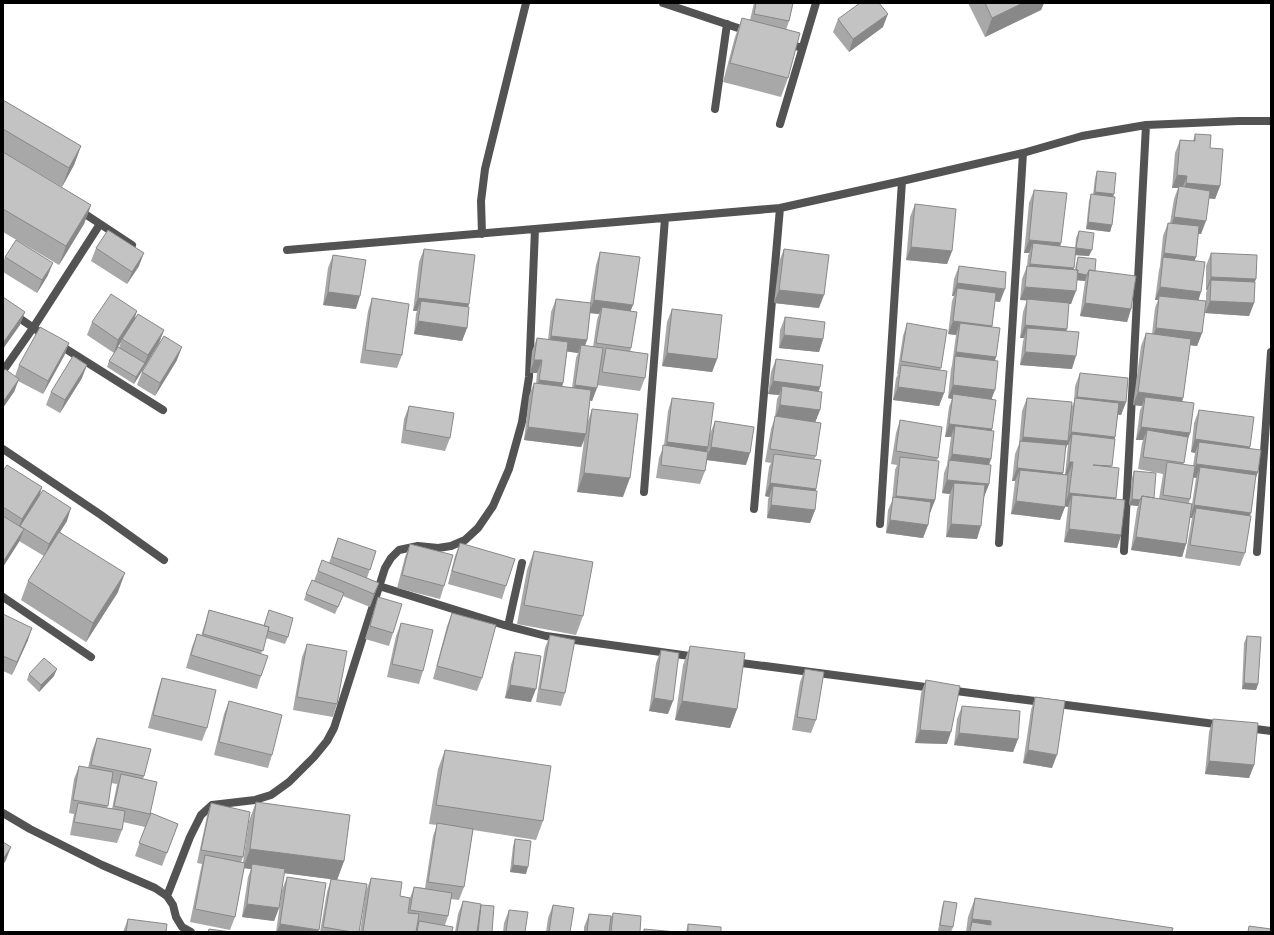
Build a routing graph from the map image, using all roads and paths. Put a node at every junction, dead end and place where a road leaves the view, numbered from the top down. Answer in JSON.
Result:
{"nodes":[{"id":1,"x":526,"y":3,"type":"edge"},
{"id":2,"x":663,"y":3,"type":"edge"},
{"id":3,"x":816,"y":3,"type":"edge"},
{"id":4,"x":727,"y":24,"type":"junction"},
{"id":5,"x":757,"y":34,"type":"edge"},
{"id":6,"x":780,"y":41,"type":"edge"},
{"id":7,"x":802,"y":48,"type":"junction"},
{"id":8,"x":715,"y":109,"type":"dead end"},
{"id":9,"x":1271,"y":121,"type":"edge"},
{"id":10,"x":780,"y":124,"type":"dead end"},
{"id":11,"x":1146,"y":125,"type":"junction"},
{"id":12,"x":1023,"y":153,"type":"junction"},
{"id":13,"x":902,"y":181,"type":"junction"},
{"id":14,"x":74,"y":206,"type":"edge"},
{"id":15,"x":780,"y":208,"type":"junction"},
{"id":16,"x":665,"y":218,"type":"junction"},
{"id":17,"x":100,"y":224,"type":"junction"},
{"id":18,"x":535,"y":229,"type":"junction"},
{"id":19,"x":482,"y":234,"type":"junction"},
{"id":20,"x":132,"y":245,"type":"edge"},
{"id":21,"x":287,"y":250,"type":"dead end"},
{"id":22,"x":3,"y":307,"type":"edge"},
{"id":23,"x":33,"y":328,"type":"junction"},
{"id":24,"x":1271,"y":352,"type":"edge"},
{"id":25,"x":3,"y":371,"type":"edge"},
{"id":26,"x":163,"y":410,"type":"dead end"},
{"id":27,"x":3,"y":449,"type":"edge"},
{"id":28,"x":644,"y":492,"type":"dead end"},
{"id":29,"x":754,"y":509,"type":"dead end"},
{"id":30,"x":880,"y":524,"type":"dead end"},
{"id":31,"x":998,"y":544,"type":"dead end"},
{"id":32,"x":1124,"y":551,"type":"dead end"},
{"id":33,"x":1257,"y":552,"type":"dead end"},
{"id":34,"x":164,"y":560,"type":"dead end"},
{"id":35,"x":522,"y":563,"type":"dead end"},
{"id":36,"x":379,"y":586,"type":"junction"},
{"id":37,"x":3,"y":597,"type":"edge"},
{"id":38,"x":508,"y":626,"type":"junction"},
{"id":39,"x":91,"y":657,"type":"dead end"},
{"id":40,"x":702,"y":658,"type":"edge"},
{"id":41,"x":725,"y":661,"type":"edge"},
{"id":42,"x":1271,"y":731,"type":"edge"},
{"id":43,"x":3,"y":813,"type":"edge"},
{"id":44,"x":167,"y":896,"type":"junction"},
{"id":45,"x":182,"y":930,"type":"edge"},
{"id":46,"x":191,"y":932,"type":"edge"}],
"edges":[{"from":1,"to":19,"type":"street"},
{"from":2,"to":4,"type":"street"},
{"from":3,"to":7,"type":"street"},
{"from":4,"to":5,"type":"street"},
{"from":4,"to":8,"type":"street"},
{"from":6,"to":7,"type":"street"},
{"from":7,"to":10,"type":"street"},
{"from":9,"to":11,"type":"street"},
{"from":11,"to":12,"type":"street"},
{"from":11,"to":32,"type":"street"},
{"from":12,"to":13,"type":"street"},
{"from":12,"to":31,"type":"street"},
{"from":13,"to":15,"type":"street"},
{"from":13,"to":30,"type":"street"},
{"from":14,"to":17,"type":"street"},
{"from":15,"to":16,"type":"street"},
{"from":15,"to":29,"type":"street"},
{"from":16,"to":18,"type":"street"},
{"from":16,"to":28,"type":"street"},
{"from":17,"to":20,"type":"street"},
{"from":17,"to":23,"type":"street"},
{"from":18,"to":19,"type":"street"},
{"from":18,"to":36,"type":"street"},
{"from":19,"to":21,"type":"street"},
{"from":22,"to":23,"type":"street"},
{"from":23,"to":25,"type":"street"},
{"from":23,"to":26,"type":"street"},
{"from":24,"to":33,"type":"street"},
{"from":27,"to":34,"type":"street"},
{"from":35,"to":38,"type":"street"},
{"from":36,"to":38,"type":"street"},
{"from":36,"to":44,"type":"street"},
{"from":37,"to":39,"type":"street"},
{"from":38,"to":40,"type":"street"},
{"from":41,"to":42,"type":"street"},
{"from":43,"to":44,"type":"street"},
{"from":44,"to":45,"type":"street"},
{"from":45,"to":46,"type":"street"}]}
